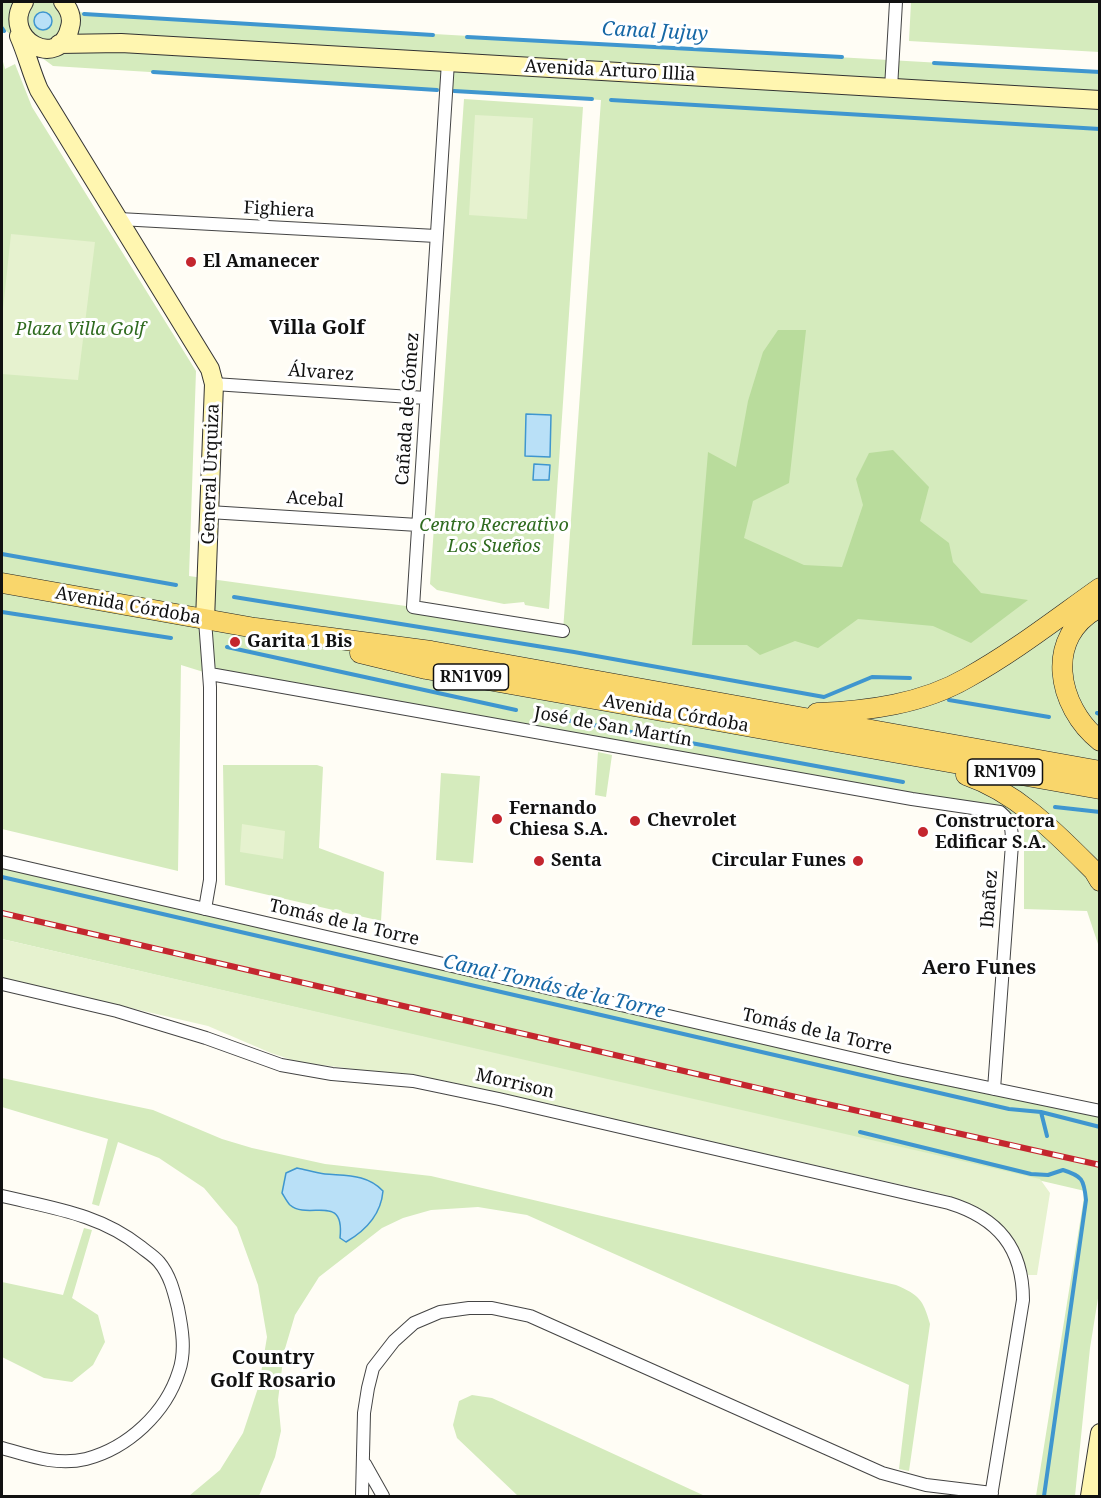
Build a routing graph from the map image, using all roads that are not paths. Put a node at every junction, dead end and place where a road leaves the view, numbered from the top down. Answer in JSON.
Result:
{"nodes":[{"id":1,"x":24,"y":2,"type":"edge"},
{"id":2,"x":896,"y":2,"type":"edge"},
{"id":3,"x":69,"y":8,"type":"edge"},
{"id":4,"x":16,"y":19,"type":"edge"},
{"id":5,"x":121,"y":43,"type":"junction"},
{"id":6,"x":56,"y":46,"type":"junction"},
{"id":7,"x":448,"y":62,"type":"junction"},
{"id":8,"x":38,"y":86,"type":"junction"},
{"id":9,"x":891,"y":88,"type":"junction"},
{"id":10,"x":1100,"y":100,"type":"edge"},
{"id":11,"x":119,"y":219,"type":"junction"},
{"id":12,"x":436,"y":236,"type":"junction"},
{"id":13,"x":214,"y":384,"type":"junction"},
{"id":14,"x":426,"y":398,"type":"junction"},
{"id":15,"x":209,"y":512,"type":"junction"},
{"id":16,"x":418,"y":525,"type":"junction"},
{"id":17,"x":2,"y":583,"type":"edge"},
{"id":18,"x":1100,"y":588,"type":"edge"},
{"id":19,"x":1100,"y":607,"type":"edge"},
{"id":20,"x":205,"y":620,"type":"junction"},
{"id":21,"x":255,"y":628,"type":"junction"},
{"id":22,"x":563,"y":631,"type":"dead end"},
{"id":23,"x":210,"y":674,"type":"junction"},
{"id":24,"x":783,"y":714,"type":"junction"},
{"id":25,"x":1100,"y":741,"type":"edge"},
{"id":26,"x":910,"y":755,"type":"junction"},
{"id":27,"x":1100,"y":771,"type":"edge"},
{"id":28,"x":1100,"y":789,"type":"edge"},
{"id":29,"x":1009,"y":819,"type":"joint"},
{"id":30,"x":2,"y":862,"type":"edge"},
{"id":31,"x":1100,"y":881,"type":"edge"},
{"id":32,"x":205,"y":909,"type":"junction"},
{"id":33,"x":2,"y":984,"type":"edge"},
{"id":34,"x":994,"y":1089,"type":"junction"},
{"id":35,"x":1100,"y":1111,"type":"edge"},
{"id":36,"x":2,"y":1196,"type":"edge"},
{"id":37,"x":1100,"y":1433,"type":"edge"},
{"id":38,"x":2,"y":1448,"type":"edge"},
{"id":39,"x":364,"y":1463,"type":"junction"},
{"id":40,"x":992,"y":1495,"type":"edge"},
{"id":41,"x":362,"y":1497,"type":"edge"},
{"id":42,"x":383,"y":1497,"type":"edge"},
{"id":43,"x":1090,"y":1497,"type":"edge"}],
"edges":[{"from":1,"to":4,"type":"main road"},
{"from":2,"to":9,"type":"street"},
{"from":3,"to":5,"type":"main road","name":"Avenida Arturo Illia"},
{"from":3,"to":6,"type":"main road"},
{"from":4,"to":6,"type":"main road","name":"Avenida Arturo Illia"},
{"from":4,"to":8,"type":"main road","name":"General Urquiza"},
{"from":5,"to":6,"type":"main road","name":"Avenida Arturo Illia"},
{"from":5,"to":7,"type":"main road","name":"Avenida Arturo Illia"},
{"from":6,"to":8,"type":"main road"},
{"from":7,"to":9,"type":"main road","name":"Avenida Arturo Illia"},
{"from":7,"to":12,"type":"street","name":"Cañada de Gómez"},
{"from":8,"to":11,"type":"main road","name":"General Urquiza"},
{"from":9,"to":10,"type":"main road","name":"Avenida Arturo Illia"},
{"from":11,"to":12,"type":"street","name":"Fighiera"},
{"from":11,"to":13,"type":"main road","name":"General Urquiza"},
{"from":12,"to":14,"type":"street","name":"Cañada de Gómez"},
{"from":13,"to":14,"type":"street","name":"Álvarez"},
{"from":13,"to":15,"type":"main road","name":"General Urquiza"},
{"from":14,"to":16,"type":"street","name":"Cañada de Gómez"},
{"from":15,"to":16,"type":"street","name":"Acebal"},
{"from":15,"to":20,"type":"main road","name":"General Urquiza"},
{"from":16,"to":22,"type":"street","name":"Cañada de Gómez"},
{"from":17,"to":20,"type":"main road","name":"Avenida Córdoba","number":"RN1V09"},
{"from":18,"to":24,"type":"main road"},
{"from":19,"to":25,"type":"main road"},
{"from":20,"to":21,"type":"main road","name":"Avenida Córdoba","number":"RN1V09"},
{"from":20,"to":23,"type":"street","name":"General Urquiza"},
{"from":21,"to":24,"type":"main road","name":"Avenida Córdoba","number":"RN1V09"},
{"from":21,"to":26,"type":"main road","name":"Avenida Córdoba","number":"RN1V09"},
{"from":23,"to":29,"type":"street","name":"José de San Martín"},
{"from":23,"to":32,"type":"street","name":"General Urquiza"},
{"from":24,"to":27,"type":"main road","name":"Avenida Córdoba","number":"RN1V09"},
{"from":26,"to":28,"type":"main road","name":"Avenida Córdoba","number":"RN1V09"},
{"from":26,"to":31,"type":"main road"},
{"from":29,"to":34,"type":"street","name":"Ibañez"},
{"from":30,"to":32,"type":"street","name":"Tomás de la Torre"},
{"from":32,"to":34,"type":"street","name":"Tomás de la Torre"},
{"from":33,"to":40,"type":"street","name":"Morrison"},
{"from":34,"to":35,"type":"street","name":"Tomás de la Torre"},
{"from":36,"to":38,"type":"street"},
{"from":37,"to":43,"type":"main road"},
{"from":39,"to":40,"type":"street"},
{"from":39,"to":41,"type":"street"},
{"from":39,"to":42,"type":"street"}]}
